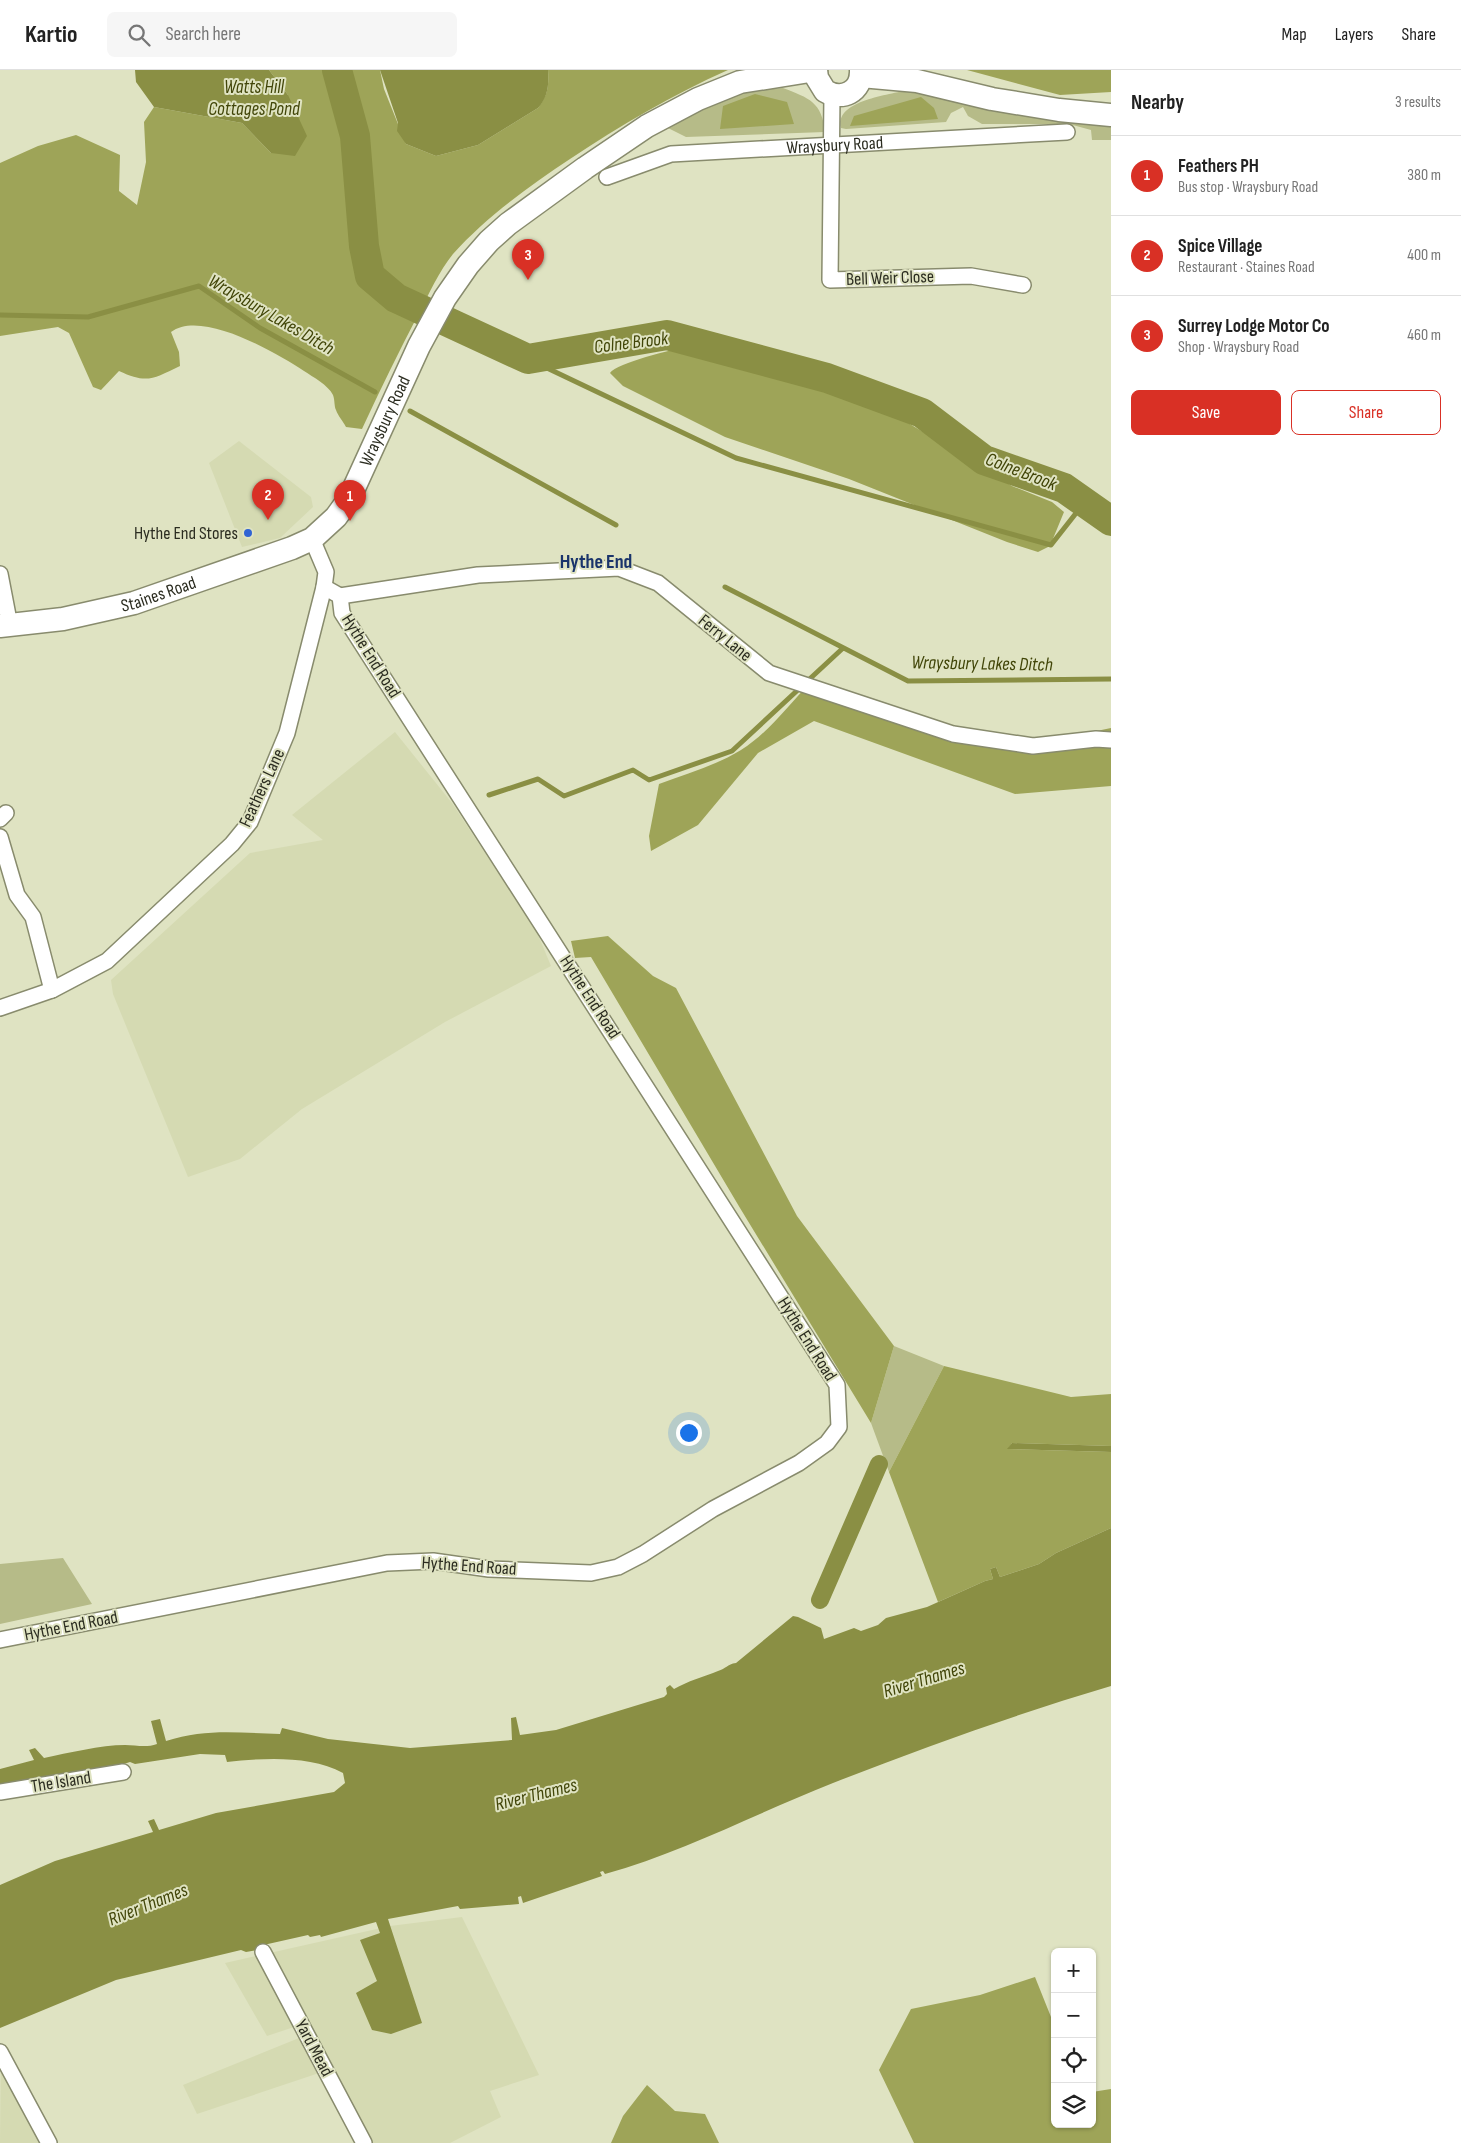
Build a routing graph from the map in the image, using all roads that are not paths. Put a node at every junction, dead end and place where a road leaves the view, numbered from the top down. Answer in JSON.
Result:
{"nodes":[{"id":1,"x":816,"y":70,"type":"edge"},
{"id":2,"x":861,"y":73,"type":"edge"},
{"id":3,"x":832,"y":95,"type":"junction"},
{"id":4,"x":1111,"y":115,"type":"edge"},
{"id":5,"x":1068,"y":132,"type":"dead end"},
{"id":6,"x":830,"y":146,"type":"junction"},
{"id":7,"x":607,"y":177,"type":"dead end"},
{"id":8,"x":1023,"y":285,"type":"dead end"},
{"id":9,"x":312,"y":539,"type":"junction"},
{"id":10,"x":0,"y":574,"type":"edge"},
{"id":11,"x":324,"y":587,"type":"junction"},
{"id":12,"x":340,"y":596,"type":"junction"},
{"id":13,"x":5,"y":626,"type":"edge"},
{"id":14,"x":1111,"y":740,"type":"edge"},
{"id":15,"x":0,"y":837,"type":"edge"},
{"id":16,"x":52,"y":990,"type":"junction"},
{"id":17,"x":0,"y":1008,"type":"edge"},
{"id":18,"x":0,"y":1640,"type":"edge"},
{"id":19,"x":123,"y":1772,"type":"dead end"},
{"id":20,"x":0,"y":1792,"type":"edge"},
{"id":21,"x":263,"y":1952,"type":"dead end"},
{"id":22,"x":0,"y":2052,"type":"edge"},
{"id":23,"x":49,"y":2143,"type":"edge"},
{"id":24,"x":364,"y":2143,"type":"edge"}],
"edges":[{"from":1,"to":3,"type":"main road"},
{"from":1,"to":9,"type":"main road","name":"Wraysbury Road"},
{"from":2,"to":3,"type":"main road"},
{"from":2,"to":4,"type":"main road"},
{"from":3,"to":6,"type":"street"},
{"from":5,"to":6,"type":"street","name":"Wraysbury Road"},
{"from":6,"to":7,"type":"street","name":"Wraysbury Road"},
{"from":6,"to":8,"type":"street","name":"Bell Weir Close"},
{"from":9,"to":11,"type":"street","name":"Feathers Lane"},
{"from":9,"to":13,"type":"main road","name":"Staines Road"},
{"from":10,"to":13,"type":"street"},
{"from":11,"to":12,"type":"street","name":"Hythe End Road"},
{"from":11,"to":16,"type":"street","name":"Feathers Lane"},
{"from":12,"to":14,"type":"street","name":"Ferry Lane"},
{"from":12,"to":18,"type":"street","name":"Hythe End Road"},
{"from":15,"to":16,"type":"street"},
{"from":16,"to":17,"type":"street","name":"Feathers Lane"},
{"from":19,"to":20,"type":"street","name":"The Island"},
{"from":21,"to":24,"type":"street","name":"Yard Mead"},
{"from":22,"to":23,"type":"street"}]}
